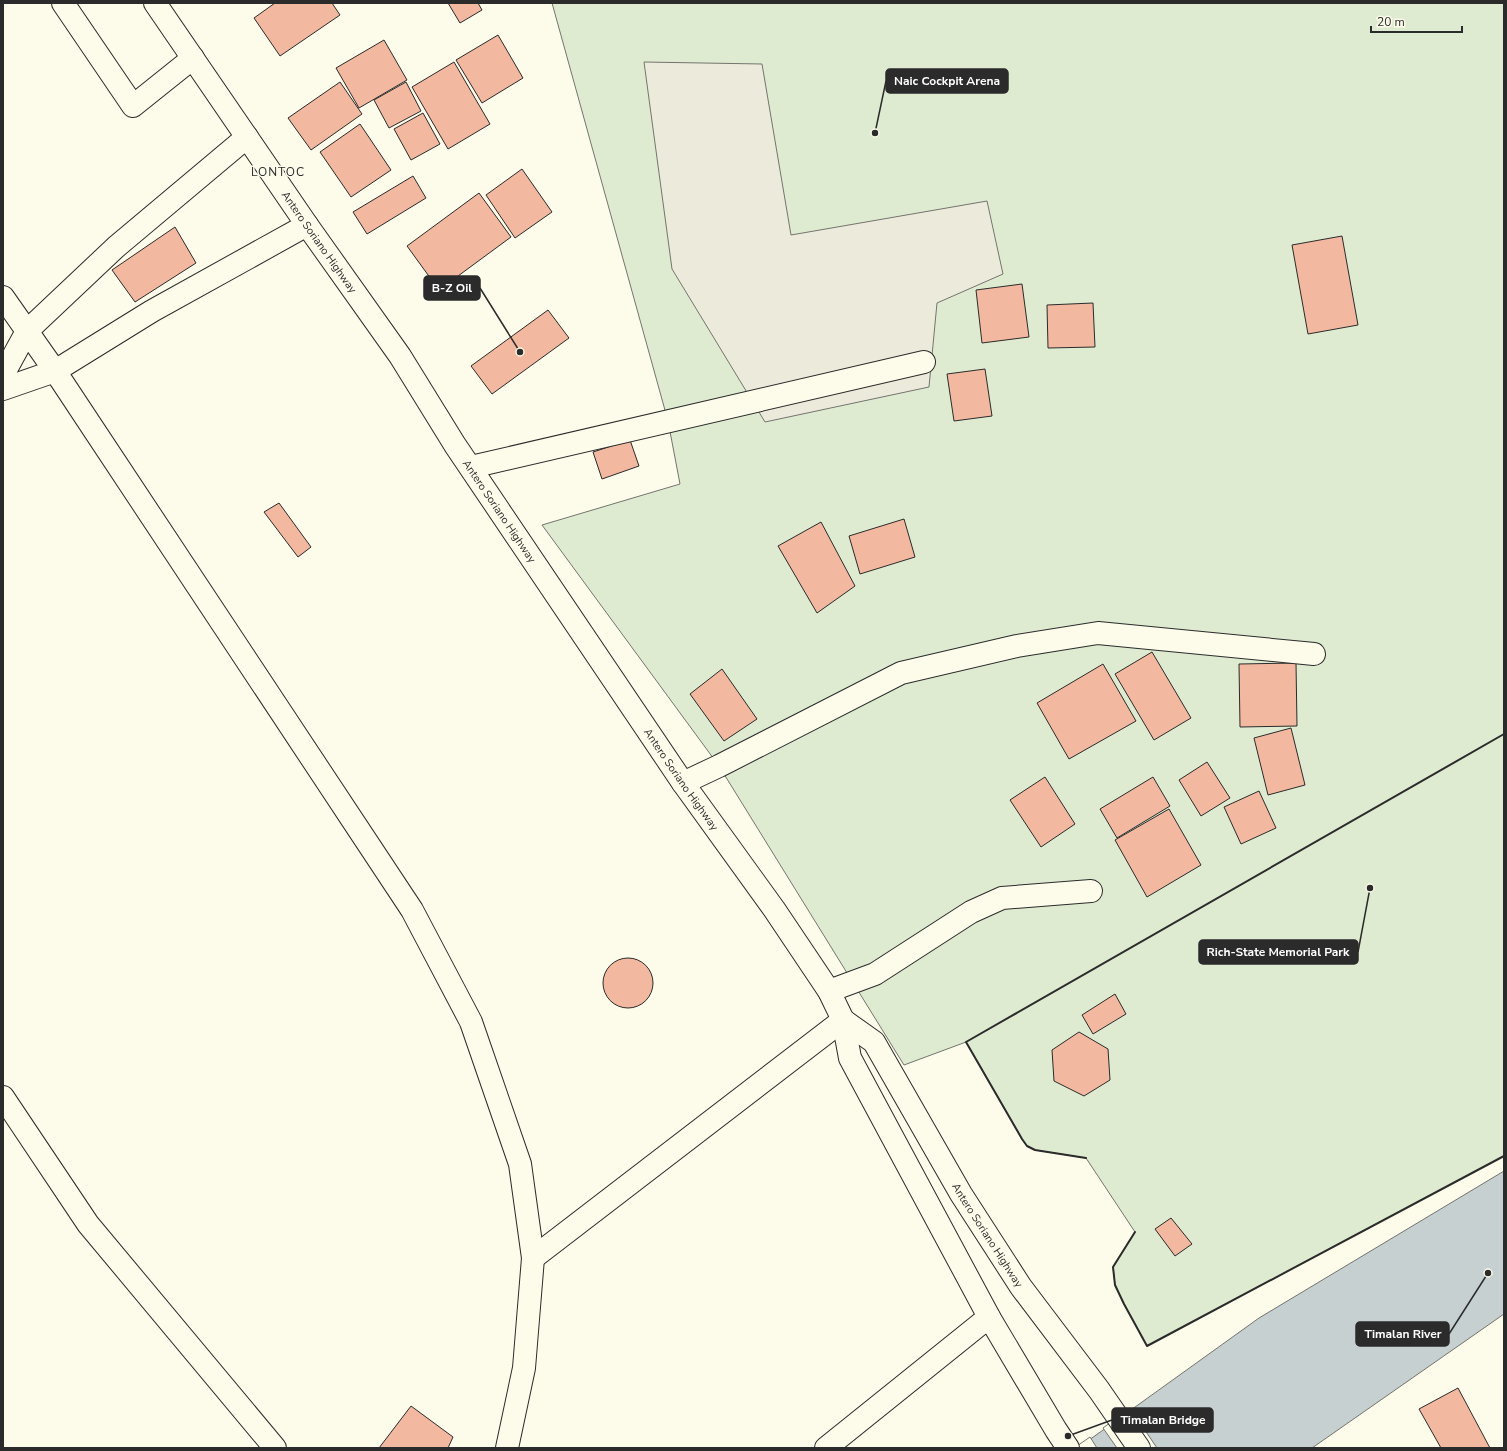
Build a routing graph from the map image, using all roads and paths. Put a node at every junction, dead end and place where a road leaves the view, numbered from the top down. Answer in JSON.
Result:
{"nodes":[{"id":1,"x":63,"y":3,"type":"edge"},
{"id":2,"x":155,"y":3,"type":"edge"},
{"id":3,"x":193,"y":58,"type":"junction"},
{"id":4,"x":247,"y":138,"type":"junction"},
{"id":5,"x":307,"y":225,"type":"junction"},
{"id":6,"x":3,"y":297,"type":"edge"},
{"id":7,"x":27,"y":331,"type":"junction"},
{"id":8,"x":924,"y":362,"type":"dead end"},
{"id":9,"x":55,"y":371,"type":"junction"},
{"id":10,"x":3,"y":375,"type":"edge"},
{"id":11,"x":3,"y":390,"type":"edge"},
{"id":12,"x":471,"y":467,"type":"junction"},
{"id":13,"x":1314,"y":654,"type":"dead end"},
{"id":14,"x":683,"y":783,"type":"junction"},
{"id":15,"x":1091,"y":891,"type":"dead end"},
{"id":16,"x":829,"y":991,"type":"junction"},
{"id":17,"x":843,"y":1020,"type":"junction"},
{"id":18,"x":3,"y":1097,"type":"edge"},
{"id":19,"x":533,"y":1258,"type":"junction"},
{"id":20,"x":989,"y":1317,"type":"junction"},
{"id":21,"x":1062,"y":1439,"type":"edge"},
{"id":22,"x":275,"y":1448,"type":"edge"},
{"id":23,"x":507,"y":1448,"type":"edge"},
{"id":24,"x":826,"y":1448,"type":"edge"},
{"id":25,"x":1139,"y":1448,"type":"edge"}],
"edges":[{"from":1,"to":3,"type":"street"},
{"from":2,"to":3,"type":"street","name":"Antero Soriano Highway"},
{"from":3,"to":4,"type":"street","name":"Antero Soriano Highway"},
{"from":4,"to":5,"type":"street","name":"Antero Soriano Highway"},
{"from":4,"to":7,"type":"street"},
{"from":5,"to":9,"type":"street"},
{"from":5,"to":12,"type":"street","name":"Antero Soriano Highway"},
{"from":6,"to":7,"type":"street"},
{"from":7,"to":9,"type":"street"},
{"from":7,"to":10,"type":"street"},
{"from":8,"to":12,"type":"street"},
{"from":9,"to":11,"type":"street"},
{"from":9,"to":19,"type":"street"},
{"from":12,"to":14,"type":"street","name":"Antero Soriano Highway"},
{"from":13,"to":14,"type":"street"},
{"from":14,"to":16,"type":"street","name":"Antero Soriano Highway"},
{"from":15,"to":16,"type":"street"},
{"from":16,"to":17,"type":"street","name":"Antero Soriano Highway"},
{"from":17,"to":19,"type":"street"},
{"from":17,"to":20,"type":"street","name":"Antero Soriano Highway"},
{"from":17,"to":25,"type":"street","name":"Antero Soriano Highway"},
{"from":18,"to":22,"type":"street"},
{"from":19,"to":23,"type":"street"},
{"from":20,"to":21,"type":"street","name":"Antero Soriano Highway"},
{"from":20,"to":24,"type":"street"}]}
